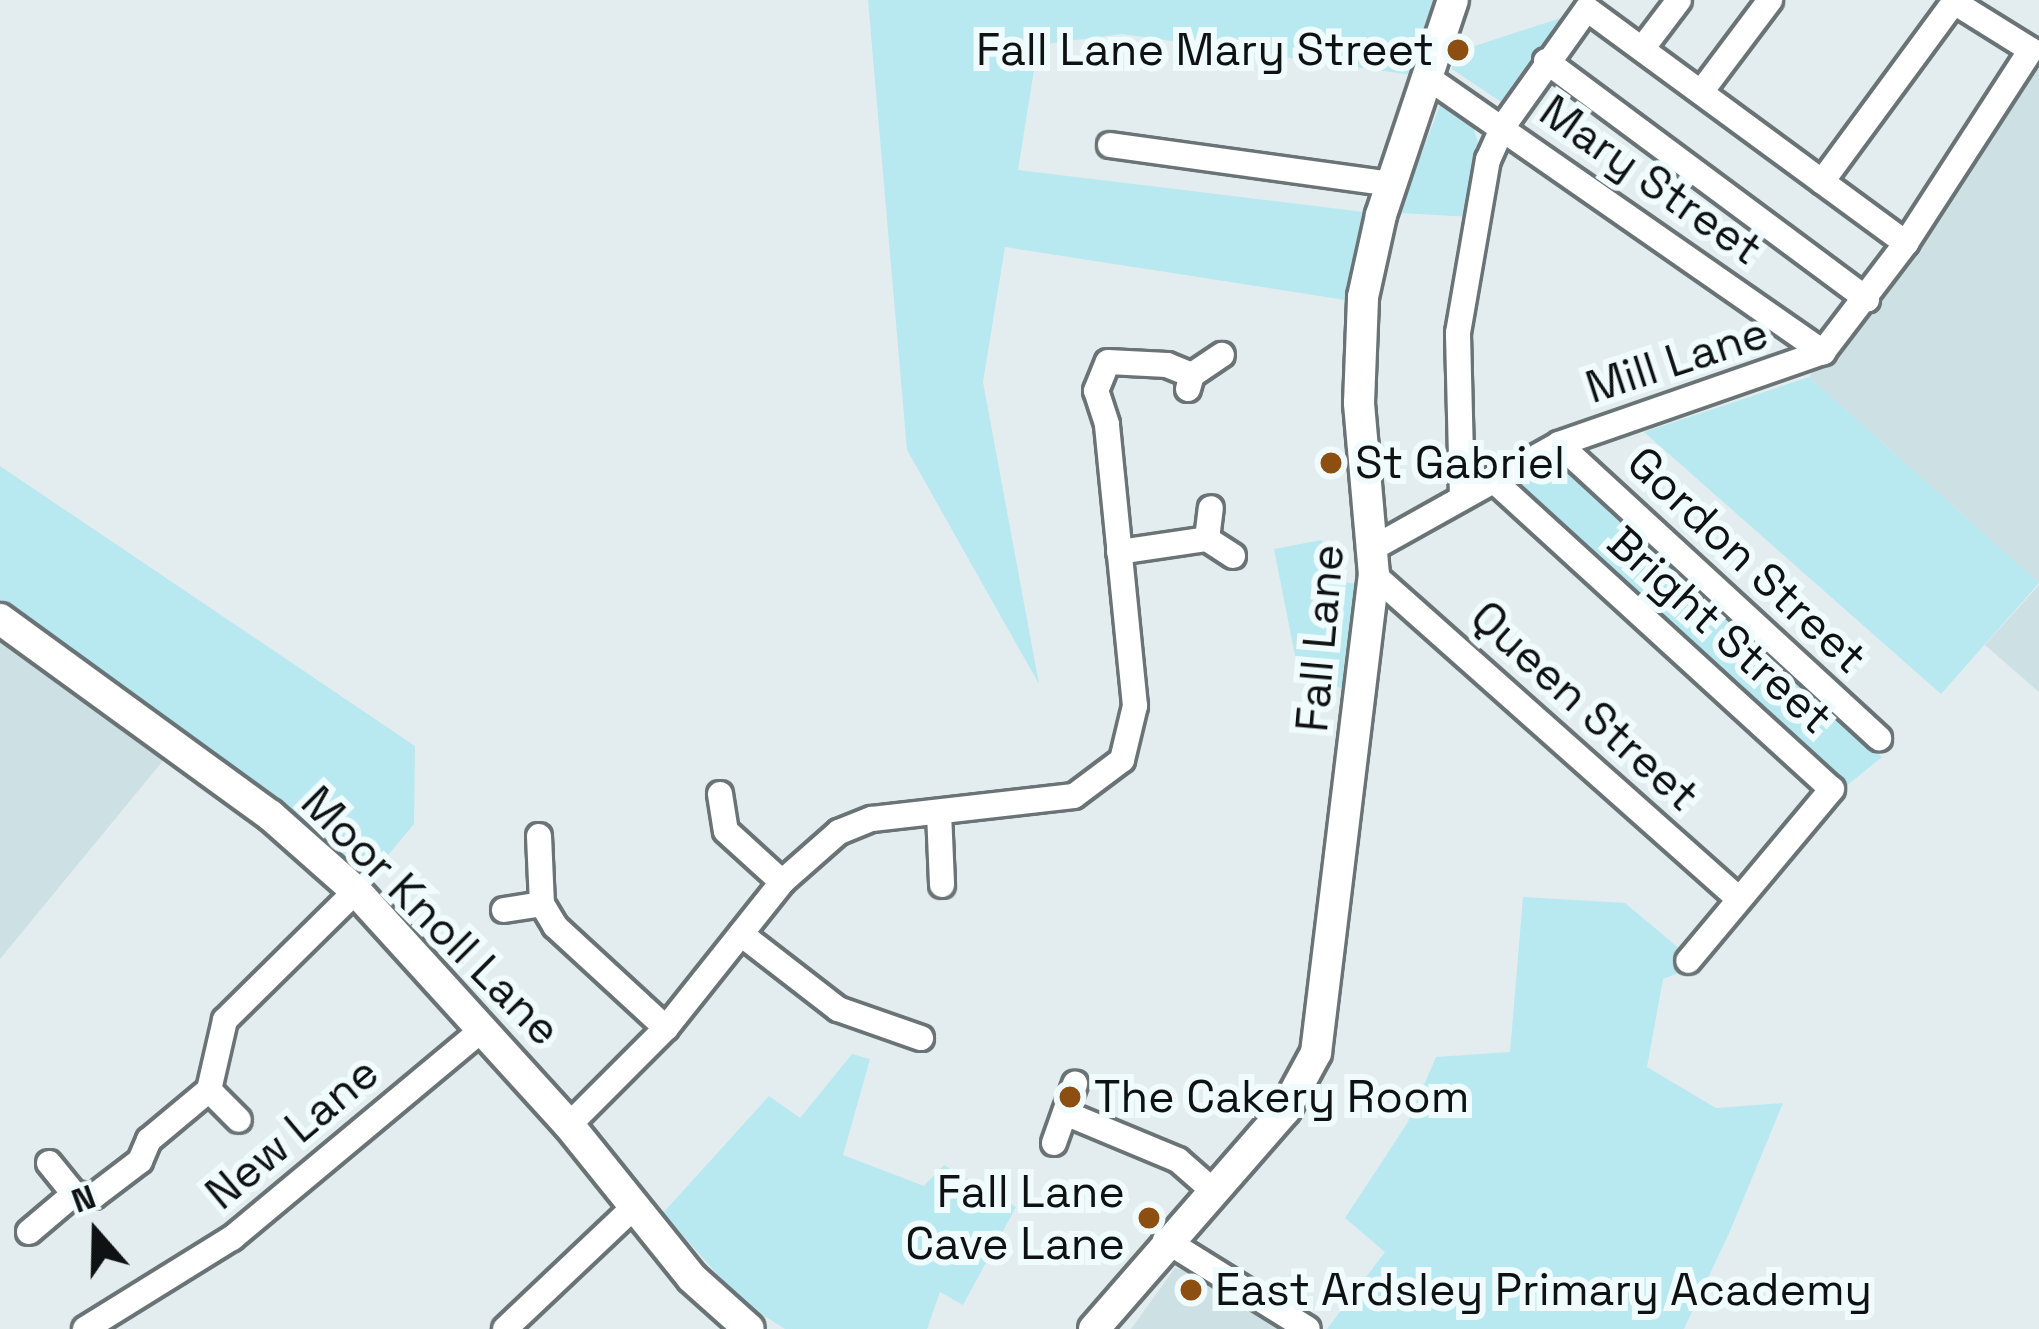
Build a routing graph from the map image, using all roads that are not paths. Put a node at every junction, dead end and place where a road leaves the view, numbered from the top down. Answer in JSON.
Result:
{"nodes":[{"id":1,"x":1453,"y":0,"type":"edge"},
{"id":2,"x":1679,"y":0,"type":"edge"},
{"id":3,"x":1770,"y":0,"type":"edge"},
{"id":4,"x":1954,"y":2,"type":"edge"},
{"id":5,"x":1642,"y":50,"type":"junction"},
{"id":6,"x":1546,"y":61,"type":"junction"},
{"id":7,"x":1430,"y":79,"type":"junction"},
{"id":8,"x":1701,"y":92,"type":"junction"},
{"id":9,"x":1502,"y":128,"type":"junction"},
{"id":10,"x":1110,"y":145,"type":"dead end"},
{"id":11,"x":1822,"y":182,"type":"junction"},
{"id":12,"x":1391,"y":184,"type":"junction"},
{"id":13,"x":1906,"y":243,"type":"junction"},
{"id":14,"x":1867,"y":299,"type":"junction"},
{"id":15,"x":1823,"y":352,"type":"junction"},
{"id":16,"x":1222,"y":356,"type":"dead end"},
{"id":17,"x":1558,"y":444,"type":"junction"},
{"id":18,"x":1492,"y":479,"type":"junction"},
{"id":19,"x":1462,"y":498,"type":"junction"},
{"id":20,"x":1211,"y":508,"type":"dead end"},
{"id":21,"x":1207,"y":539,"type":"junction"},
{"id":22,"x":1119,"y":552,"type":"junction"},
{"id":23,"x":1233,"y":556,"type":"dead end"},
{"id":24,"x":1374,"y":561,"type":"junction"},
{"id":25,"x":0,"y":619,"type":"edge"},
{"id":26,"x":1879,"y":738,"type":"dead end"},
{"id":27,"x":720,"y":794,"type":"dead end"},
{"id":28,"x":938,"y":812,"type":"junction"},
{"id":29,"x":539,"y":836,"type":"dead end"},
{"id":30,"x":782,"y":882,"type":"junction"},
{"id":31,"x":942,"y":885,"type":"dead end"},
{"id":32,"x":356,"y":891,"type":"junction"},
{"id":33,"x":1739,"y":899,"type":"junction"},
{"id":34,"x":542,"y":904,"type":"junction"},
{"id":35,"x":504,"y":910,"type":"dead end"},
{"id":36,"x":741,"y":934,"type":"junction"},
{"id":37,"x":1688,"y":961,"type":"dead end"},
{"id":38,"x":484,"y":1028,"type":"junction"},
{"id":39,"x":666,"y":1028,"type":"junction"},
{"id":40,"x":921,"y":1038,"type":"dead end"},
{"id":41,"x":1075,"y":1084,"type":"dead end"},
{"id":42,"x":209,"y":1090,"type":"junction"},
{"id":43,"x":1065,"y":1113,"type":"junction"},
{"id":44,"x":239,"y":1120,"type":"dead end"},
{"id":45,"x":569,"y":1125,"type":"junction"},
{"id":46,"x":1054,"y":1143,"type":"dead end"},
{"id":47,"x":49,"y":1163,"type":"dead end"},
{"id":48,"x":1211,"y":1190,"type":"junction"},
{"id":49,"x":74,"y":1194,"type":"junction"},
{"id":50,"x":635,"y":1206,"type":"junction"},
{"id":51,"x":29,"y":1232,"type":"dead end"},
{"id":52,"x":1165,"y":1240,"type":"junction"},
{"id":53,"x":85,"y":1329,"type":"edge"},
{"id":54,"x":505,"y":1329,"type":"edge"},
{"id":55,"x":749,"y":1329,"type":"edge"},
{"id":56,"x":1094,"y":1329,"type":"edge"},
{"id":57,"x":1308,"y":1329,"type":"edge"}],
"edges":[{"from":1,"to":7,"type":"street","name":"Fall Lane"},
{"from":2,"to":5,"type":"street"},
{"from":3,"to":8,"type":"street"},
{"from":4,"to":11,"type":"street"},
{"from":4,"to":13,"type":"street","name":"Mill Lane"},
{"from":5,"to":6,"type":"street"},
{"from":5,"to":8,"type":"street"},
{"from":6,"to":9,"type":"street"},
{"from":6,"to":14,"type":"street"},
{"from":7,"to":9,"type":"street","name":"Mary Street"},
{"from":7,"to":12,"type":"street","name":"Fall Lane"},
{"from":8,"to":11,"type":"street"},
{"from":9,"to":15,"type":"street","name":"Mary Street"},
{"from":9,"to":19,"type":"street"},
{"from":10,"to":12,"type":"street"},
{"from":11,"to":13,"type":"street"},
{"from":12,"to":24,"type":"street","name":"Fall Lane"},
{"from":13,"to":14,"type":"street","name":"Mill Lane"},
{"from":14,"to":15,"type":"street","name":"Mill Lane"},
{"from":15,"to":17,"type":"street","name":"Mill Lane"},
{"from":16,"to":22,"type":"street"},
{"from":17,"to":18,"type":"street","name":"Mill Lane"},
{"from":17,"to":26,"type":"street","name":"Gordon Street"},
{"from":18,"to":19,"type":"street","name":"Mill Lane"},
{"from":18,"to":33,"type":"street","name":"Bright Street"},
{"from":19,"to":24,"type":"street","name":"Mill Lane"},
{"from":20,"to":21,"type":"street"},
{"from":21,"to":22,"type":"street"},
{"from":21,"to":23,"type":"street"},
{"from":22,"to":28,"type":"street"},
{"from":24,"to":33,"type":"street","name":"Queen Street"},
{"from":24,"to":48,"type":"street","name":"Fall Lane"},
{"from":25,"to":32,"type":"street","name":"Moor Knoll Lane"},
{"from":27,"to":30,"type":"street"},
{"from":28,"to":30,"type":"street"},
{"from":28,"to":31,"type":"street"},
{"from":29,"to":34,"type":"street"},
{"from":30,"to":36,"type":"street"},
{"from":32,"to":38,"type":"street","name":"Moor Knoll Lane"},
{"from":32,"to":42,"type":"street"},
{"from":33,"to":37,"type":"street","name":"Bright Street"},
{"from":34,"to":35,"type":"street"},
{"from":34,"to":39,"type":"street"},
{"from":36,"to":39,"type":"street"},
{"from":36,"to":40,"type":"street"},
{"from":38,"to":45,"type":"street","name":"Moor Knoll Lane"},
{"from":38,"to":53,"type":"street","name":"New Lane"},
{"from":39,"to":45,"type":"street"},
{"from":41,"to":43,"type":"street"},
{"from":42,"to":44,"type":"street"},
{"from":42,"to":49,"type":"street"},
{"from":43,"to":46,"type":"street"},
{"from":43,"to":48,"type":"street"},
{"from":45,"to":50,"type":"street","name":"Moor Knoll Lane"},
{"from":47,"to":49,"type":"street"},
{"from":48,"to":52,"type":"street","name":"Fall Lane"},
{"from":49,"to":51,"type":"street"},
{"from":50,"to":54,"type":"street"},
{"from":50,"to":55,"type":"street","name":"Moor Knoll Lane"},
{"from":52,"to":56,"type":"street","name":"Fall Lane"},
{"from":52,"to":57,"type":"street"}]}
